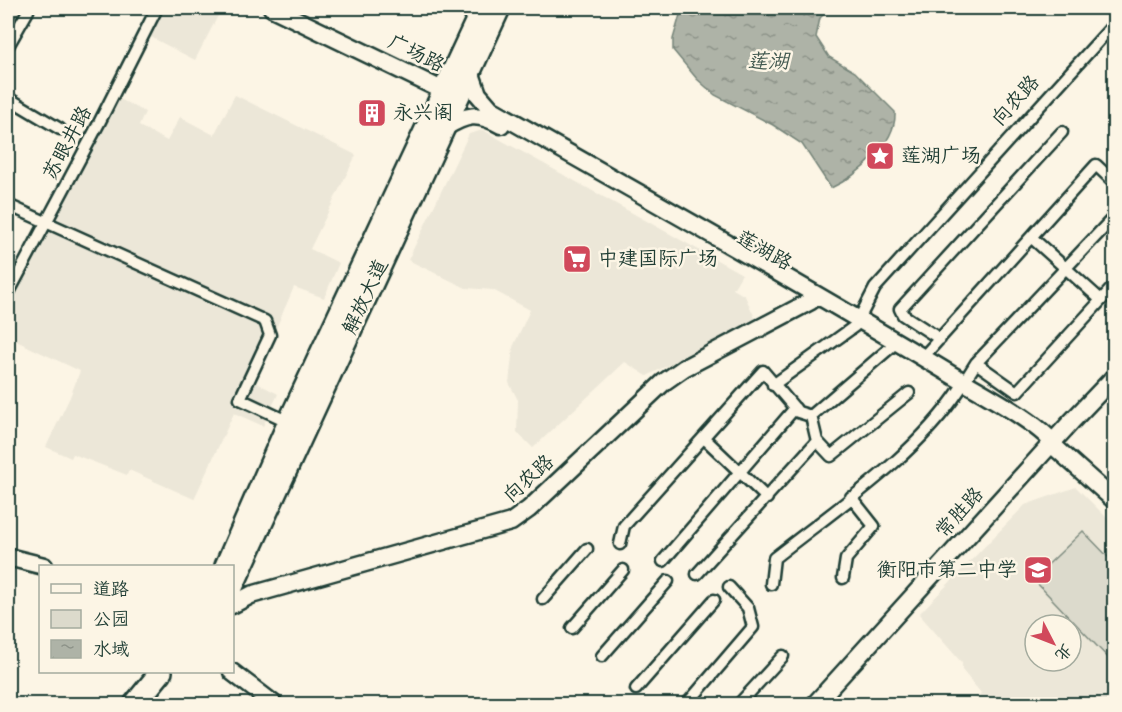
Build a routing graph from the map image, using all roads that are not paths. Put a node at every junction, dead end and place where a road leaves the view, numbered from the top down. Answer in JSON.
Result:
{"nodes":[{"id":1,"x":157,"y":8,"type":"edge"},
{"id":2,"x":272,"y":8,"type":"edge"},
{"id":3,"x":483,"y":8,"type":"edge"},
{"id":4,"x":499,"y":8,"type":"edge"},
{"id":5,"x":28,"y":11,"type":"dead end"},
{"id":6,"x":1114,"y":24,"type":"edge"},
{"id":7,"x":8,"y":46,"type":"edge"},
{"id":8,"x":470,"y":71,"type":"junction"},
{"id":9,"x":444,"y":91,"type":"junction"},
{"id":10,"x":8,"y":98,"type":"edge"},
{"id":11,"x":444,"y":128,"type":"junction"},
{"id":12,"x":60,"y":129,"type":"dead end"},
{"id":13,"x":1062,"y":132,"type":"dead end"},
{"id":14,"x":1114,"y":182,"type":"edge"},
{"id":15,"x":8,"y":205,"type":"edge"},
{"id":16,"x":1114,"y":217,"type":"edge"},
{"id":17,"x":45,"y":224,"type":"junction"},
{"id":18,"x":1031,"y":237,"type":"junction"},
{"id":19,"x":1066,"y":268,"type":"junction"},
{"id":20,"x":1114,"y":286,"type":"edge"},
{"id":21,"x":8,"y":294,"type":"edge"},
{"id":22,"x":1101,"y":300,"type":"junction"},
{"id":23,"x":811,"y":301,"type":"junction"},
{"id":24,"x":857,"y":322,"type":"junction"},
{"id":25,"x":940,"y":339,"type":"junction"},
{"id":26,"x":891,"y":347,"type":"junction"},
{"id":27,"x":923,"y":357,"type":"junction"},
{"id":28,"x":976,"y":363,"type":"junction"},
{"id":29,"x":1114,"y":377,"type":"edge"},
{"id":30,"x":773,"y":385,"type":"junction"},
{"id":31,"x":962,"y":385,"type":"junction"},
{"id":32,"x":1114,"y":388,"type":"edge"},
{"id":33,"x":909,"y":393,"type":"dead end"},
{"id":34,"x":795,"y":408,"type":"junction"},
{"id":35,"x":811,"y":417,"type":"junction"},
{"id":36,"x":290,"y":422,"type":"junction"},
{"id":37,"x":704,"y":438,"type":"junction"},
{"id":38,"x":817,"y":441,"type":"junction"},
{"id":39,"x":1053,"y":446,"type":"junction"},
{"id":40,"x":740,"y":472,"type":"junction"},
{"id":41,"x":851,"y":497,"type":"junction"},
{"id":42,"x":767,"y":498,"type":"junction"},
{"id":43,"x":1114,"y":500,"type":"edge"},
{"id":44,"x":620,"y":544,"type":"dead end"},
{"id":45,"x":587,"y":549,"type":"dead end"},
{"id":46,"x":8,"y":557,"type":"edge"},
{"id":47,"x":663,"y":561,"type":"dead end"},
{"id":48,"x":227,"y":565,"type":"edge"},
{"id":49,"x":39,"y":566,"type":"edge"},
{"id":50,"x":623,"y":570,"type":"dead end"},
{"id":51,"x":697,"y":574,"type":"dead end"},
{"id":52,"x":843,"y":578,"type":"dead end"},
{"id":53,"x":668,"y":581,"type":"dead end"},
{"id":54,"x":234,"y":583,"type":"edge"},
{"id":55,"x":771,"y":584,"type":"dead end"},
{"id":56,"x":729,"y":587,"type":"dead end"},
{"id":57,"x":543,"y":599,"type":"dead end"},
{"id":58,"x":714,"y":600,"type":"dead end"},
{"id":59,"x":234,"y":604,"type":"edge"},
{"id":60,"x":573,"y":628,"type":"dead end"},
{"id":61,"x":602,"y":656,"type":"dead end"},
{"id":62,"x":783,"y":656,"type":"dead end"},
{"id":63,"x":160,"y":673,"type":"edge"},
{"id":64,"x":176,"y":673,"type":"edge"},
{"id":65,"x":233,"y":673,"type":"edge"},
{"id":66,"x":636,"y":688,"type":"dead end"},
{"id":67,"x":135,"y":705,"type":"edge"},
{"id":68,"x":152,"y":705,"type":"edge"},
{"id":69,"x":274,"y":705,"type":"edge"},
{"id":70,"x":687,"y":705,"type":"edge"},
{"id":71,"x":739,"y":705,"type":"edge"},
{"id":72,"x":815,"y":705,"type":"edge"},
{"id":73,"x":824,"y":705,"type":"edge"}],
"edges":[{"from":1,"to":17,"type":"street","name":"苏眼井路"},
{"from":2,"to":9,"type":"street","name":"广场路"},
{"from":3,"to":9,"type":"highway","name":"解放大道"},
{"from":4,"to":8,"type":"highway","name":"解放大道"},
{"from":5,"to":7,"type":"street"},
{"from":6,"to":24,"type":"street","name":"向农路"},
{"from":8,"to":11,"type":"highway","name":"解放大道"},
{"from":8,"to":24,"type":"street","name":"莲湖路"},
{"from":9,"to":36,"type":"highway","name":"解放大道"},
{"from":10,"to":12,"type":"street"},
{"from":11,"to":23,"type":"street","name":"莲湖路"},
{"from":11,"to":54,"type":"highway","name":"解放大道"},
{"from":13,"to":25,"type":"street"},
{"from":14,"to":18,"type":"street"},
{"from":15,"to":17,"type":"street"},
{"from":16,"to":19,"type":"street"},
{"from":17,"to":21,"type":"street","name":"苏眼井路"},
{"from":17,"to":36,"type":"street"},
{"from":18,"to":19,"type":"street"},
{"from":18,"to":25,"type":"street"},
{"from":19,"to":22,"type":"street"},
{"from":19,"to":28,"type":"street"},
{"from":20,"to":22,"type":"street"},
{"from":22,"to":28,"type":"street"},
{"from":23,"to":24,"type":"street","name":"莲湖路"},
{"from":23,"to":59,"type":"street","name":"向农路"},
{"from":24,"to":26,"type":"street","name":"莲湖路"},
{"from":24,"to":27,"type":"street","name":"莲湖路"},
{"from":24,"to":30,"type":"street"},
{"from":25,"to":27,"type":"street"},
{"from":26,"to":31,"type":"street","name":"莲湖路"},
{"from":26,"to":35,"type":"street"},
{"from":27,"to":31,"type":"street","name":"莲湖路"},
{"from":28,"to":31,"type":"street"},
{"from":29,"to":39,"type":"street","name":"常胜路"},
{"from":30,"to":34,"type":"street"},
{"from":30,"to":37,"type":"street"},
{"from":31,"to":39,"type":"street","name":"莲湖路"},
{"from":31,"to":41,"type":"street"},
{"from":32,"to":39,"type":"street","name":"常胜路"},
{"from":33,"to":38,"type":"street"},
{"from":34,"to":35,"type":"street"},
{"from":34,"to":40,"type":"street"},
{"from":35,"to":38,"type":"street"},
{"from":36,"to":48,"type":"highway","name":"解放大道"},
{"from":37,"to":40,"type":"street"},
{"from":37,"to":44,"type":"street"},
{"from":38,"to":42,"type":"street"},
{"from":39,"to":43,"type":"street","name":"莲湖路"},
{"from":39,"to":72,"type":"street","name":"常胜路"},
{"from":39,"to":73,"type":"street","name":"常胜路"},
{"from":40,"to":42,"type":"street"},
{"from":40,"to":47,"type":"street"},
{"from":41,"to":52,"type":"street"},
{"from":41,"to":55,"type":"street"},
{"from":42,"to":51,"type":"street"},
{"from":45,"to":57,"type":"street"},
{"from":46,"to":49,"type":"street"},
{"from":50,"to":60,"type":"street"},
{"from":53,"to":61,"type":"street"},
{"from":56,"to":70,"type":"street"},
{"from":58,"to":66,"type":"street"},
{"from":62,"to":71,"type":"street"},
{"from":63,"to":67,"type":"highway"},
{"from":64,"to":68,"type":"highway"},
{"from":65,"to":69,"type":"street"}]}
